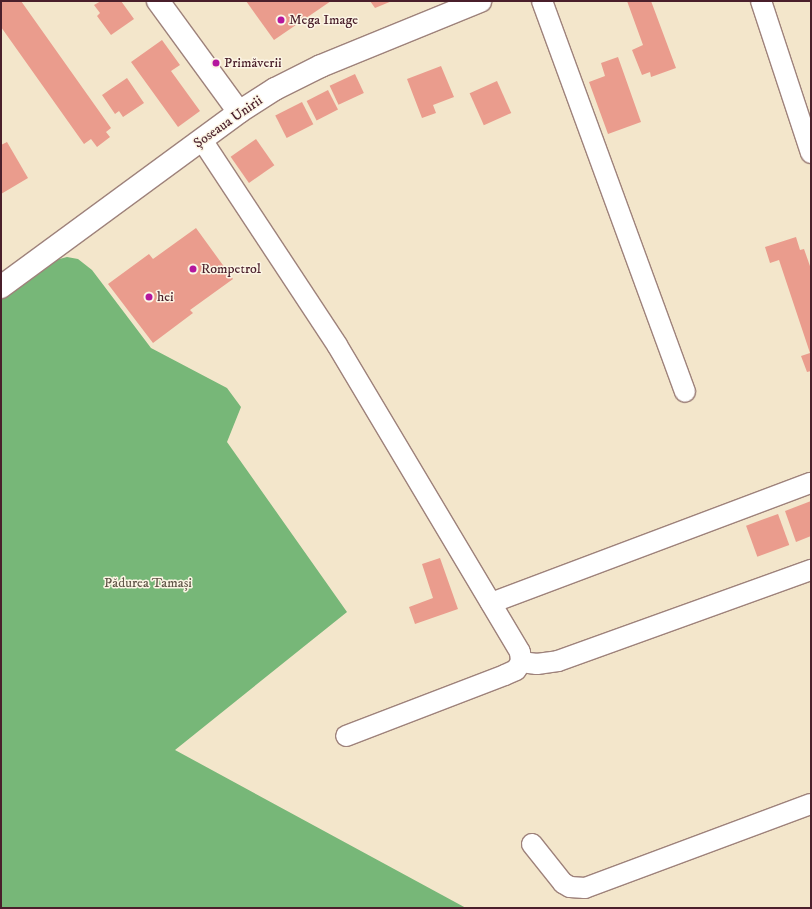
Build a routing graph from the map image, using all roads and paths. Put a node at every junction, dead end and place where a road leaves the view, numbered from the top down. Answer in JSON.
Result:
{"nodes":[{"id":1,"x":158,"y":1,"type":"edge"},
{"id":2,"x":480,"y":1,"type":"edge"},
{"id":3,"x":542,"y":1,"type":"edge"},
{"id":4,"x":761,"y":1,"type":"edge"},
{"id":5,"x":239,"y":112,"type":"junction"},
{"id":6,"x":202,"y":140,"type":"junction"},
{"id":7,"x":811,"y":152,"type":"edge"},
{"id":8,"x":1,"y":287,"type":"edge"},
{"id":9,"x":685,"y":392,"type":"dead end"},
{"id":10,"x":811,"y":483,"type":"edge"},
{"id":11,"x":811,"y":570,"type":"edge"},
{"id":12,"x":490,"y":603,"type":"junction"},
{"id":13,"x":520,"y":662,"type":"junction"},
{"id":14,"x":346,"y":736,"type":"dead end"},
{"id":15,"x":811,"y":804,"type":"edge"},
{"id":16,"x":532,"y":844,"type":"dead end"}],
"edges":[{"from":1,"to":5,"type":"main road"},
{"from":2,"to":5,"type":"main road","name":"Șoseaua Unirii"},
{"from":3,"to":9,"type":"street"},
{"from":4,"to":7,"type":"street"},
{"from":5,"to":6,"type":"main road","name":"Șoseaua Unirii"},
{"from":6,"to":8,"type":"main road","name":"Șoseaua Unirii"},
{"from":6,"to":12,"type":"street"},
{"from":10,"to":12,"type":"street"},
{"from":11,"to":13,"type":"street"},
{"from":12,"to":13,"type":"street"},
{"from":13,"to":14,"type":"street"},
{"from":15,"to":16,"type":"street"}]}
